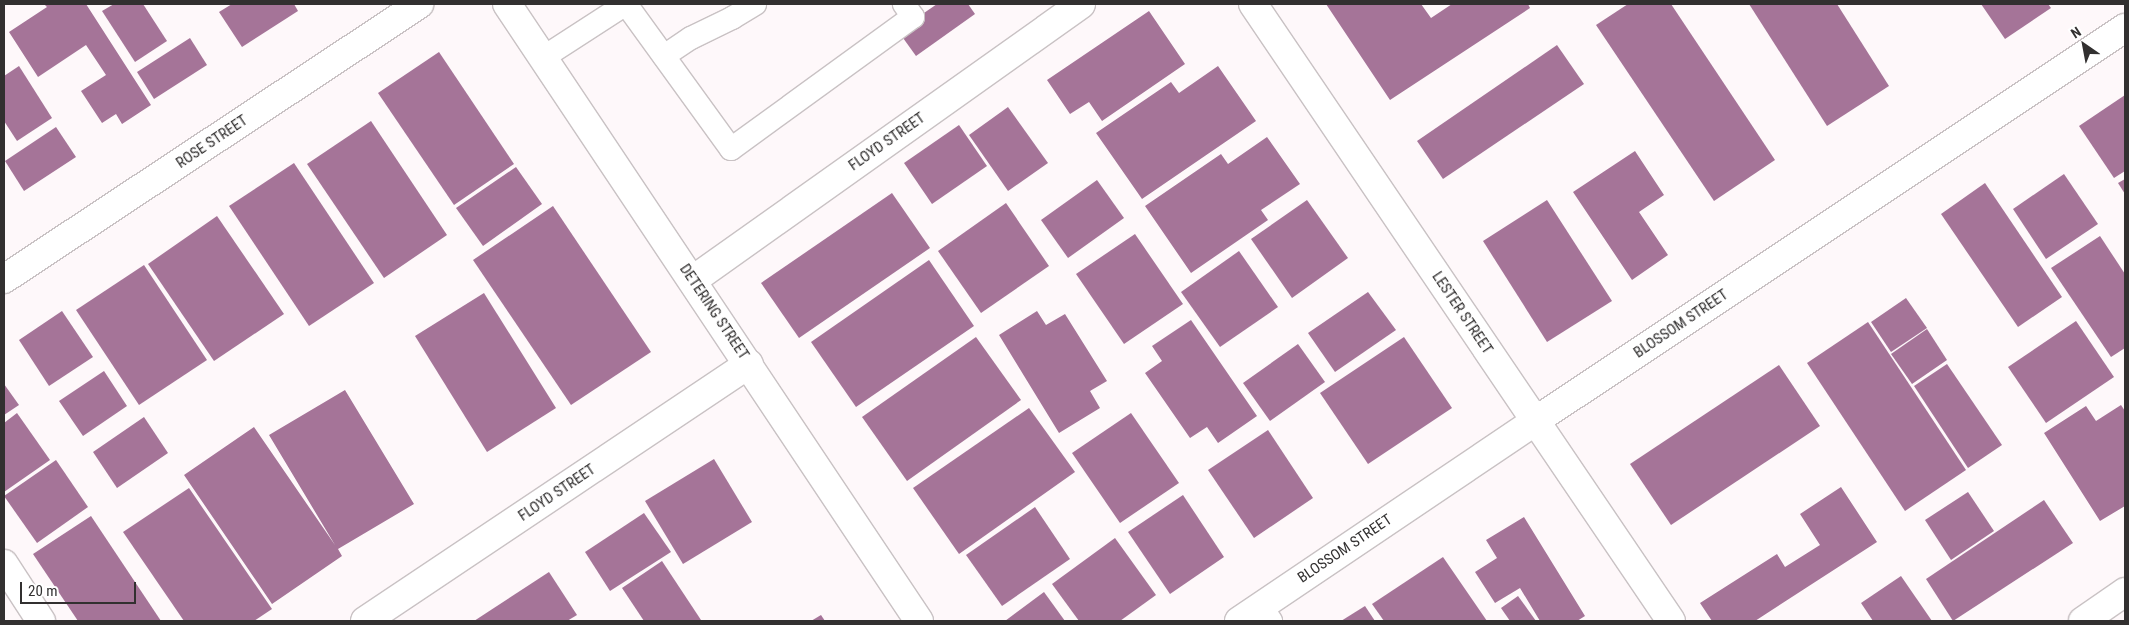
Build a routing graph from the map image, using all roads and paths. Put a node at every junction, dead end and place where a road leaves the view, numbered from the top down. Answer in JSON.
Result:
{"nodes":[{"id":1,"x":419,"y":4,"type":"edge"},
{"id":2,"x":507,"y":4,"type":"edge"},
{"id":3,"x":626,"y":4,"type":"edge"},
{"id":4,"x":756,"y":4,"type":"edge"},
{"id":5,"x":904,"y":4,"type":"edge"},
{"id":6,"x":1081,"y":4,"type":"edge"},
{"id":7,"x":1253,"y":4,"type":"edge"},
{"id":8,"x":2125,"y":28,"type":"edge"},
{"id":9,"x":664,"y":56,"type":"junction"},
{"id":10,"x":544,"y":57,"type":"junction"},
{"id":11,"x":4,"y":280,"type":"edge"},
{"id":12,"x":693,"y":280,"type":"junction"},
{"id":13,"x":749,"y":364,"type":"junction"},
{"id":14,"x":1535,"y":421,"type":"junction"},
{"id":15,"x":4,"y":564,"type":"edge"},
{"id":16,"x":2125,"y":592,"type":"edge"},
{"id":17,"x":1266,"y":614,"type":"edge"},
{"id":18,"x":41,"y":621,"type":"edge"},
{"id":19,"x":364,"y":621,"type":"edge"},
{"id":20,"x":919,"y":621,"type":"edge"},
{"id":21,"x":1239,"y":621,"type":"edge"},
{"id":22,"x":1671,"y":621,"type":"edge"},
{"id":23,"x":2083,"y":621,"type":"edge"}],
"edges":[{"from":1,"to":11,"type":"street","name":"ROSE STREET"},
{"from":2,"to":10,"type":"street","name":"DETERING STREET"},
{"from":3,"to":9,"type":"lane"},
{"from":3,"to":10,"type":"lane"},
{"from":4,"to":9,"type":"lane"},
{"from":5,"to":9,"type":"lane"},
{"from":6,"to":12,"type":"street","name":"FLOYD STREET"},
{"from":7,"to":14,"type":"street","name":"LESTER STREET"},
{"from":8,"to":14,"type":"street","name":"BLOSSOM STREET"},
{"from":10,"to":12,"type":"street","name":"DETERING STREET"},
{"from":12,"to":13,"type":"street","name":"DETERING STREET"},
{"from":13,"to":19,"type":"street","name":"FLOYD STREET"},
{"from":13,"to":20,"type":"street","name":"DETERING STREET"},
{"from":14,"to":17,"type":"street","name":"BLOSSOM STREET"},
{"from":14,"to":22,"type":"street","name":"LESTER STREET"},
{"from":15,"to":18,"type":"street"},
{"from":16,"to":23,"type":"street"},
{"from":17,"to":21,"type":"street","name":"BLOSSOM STREET"}]}
